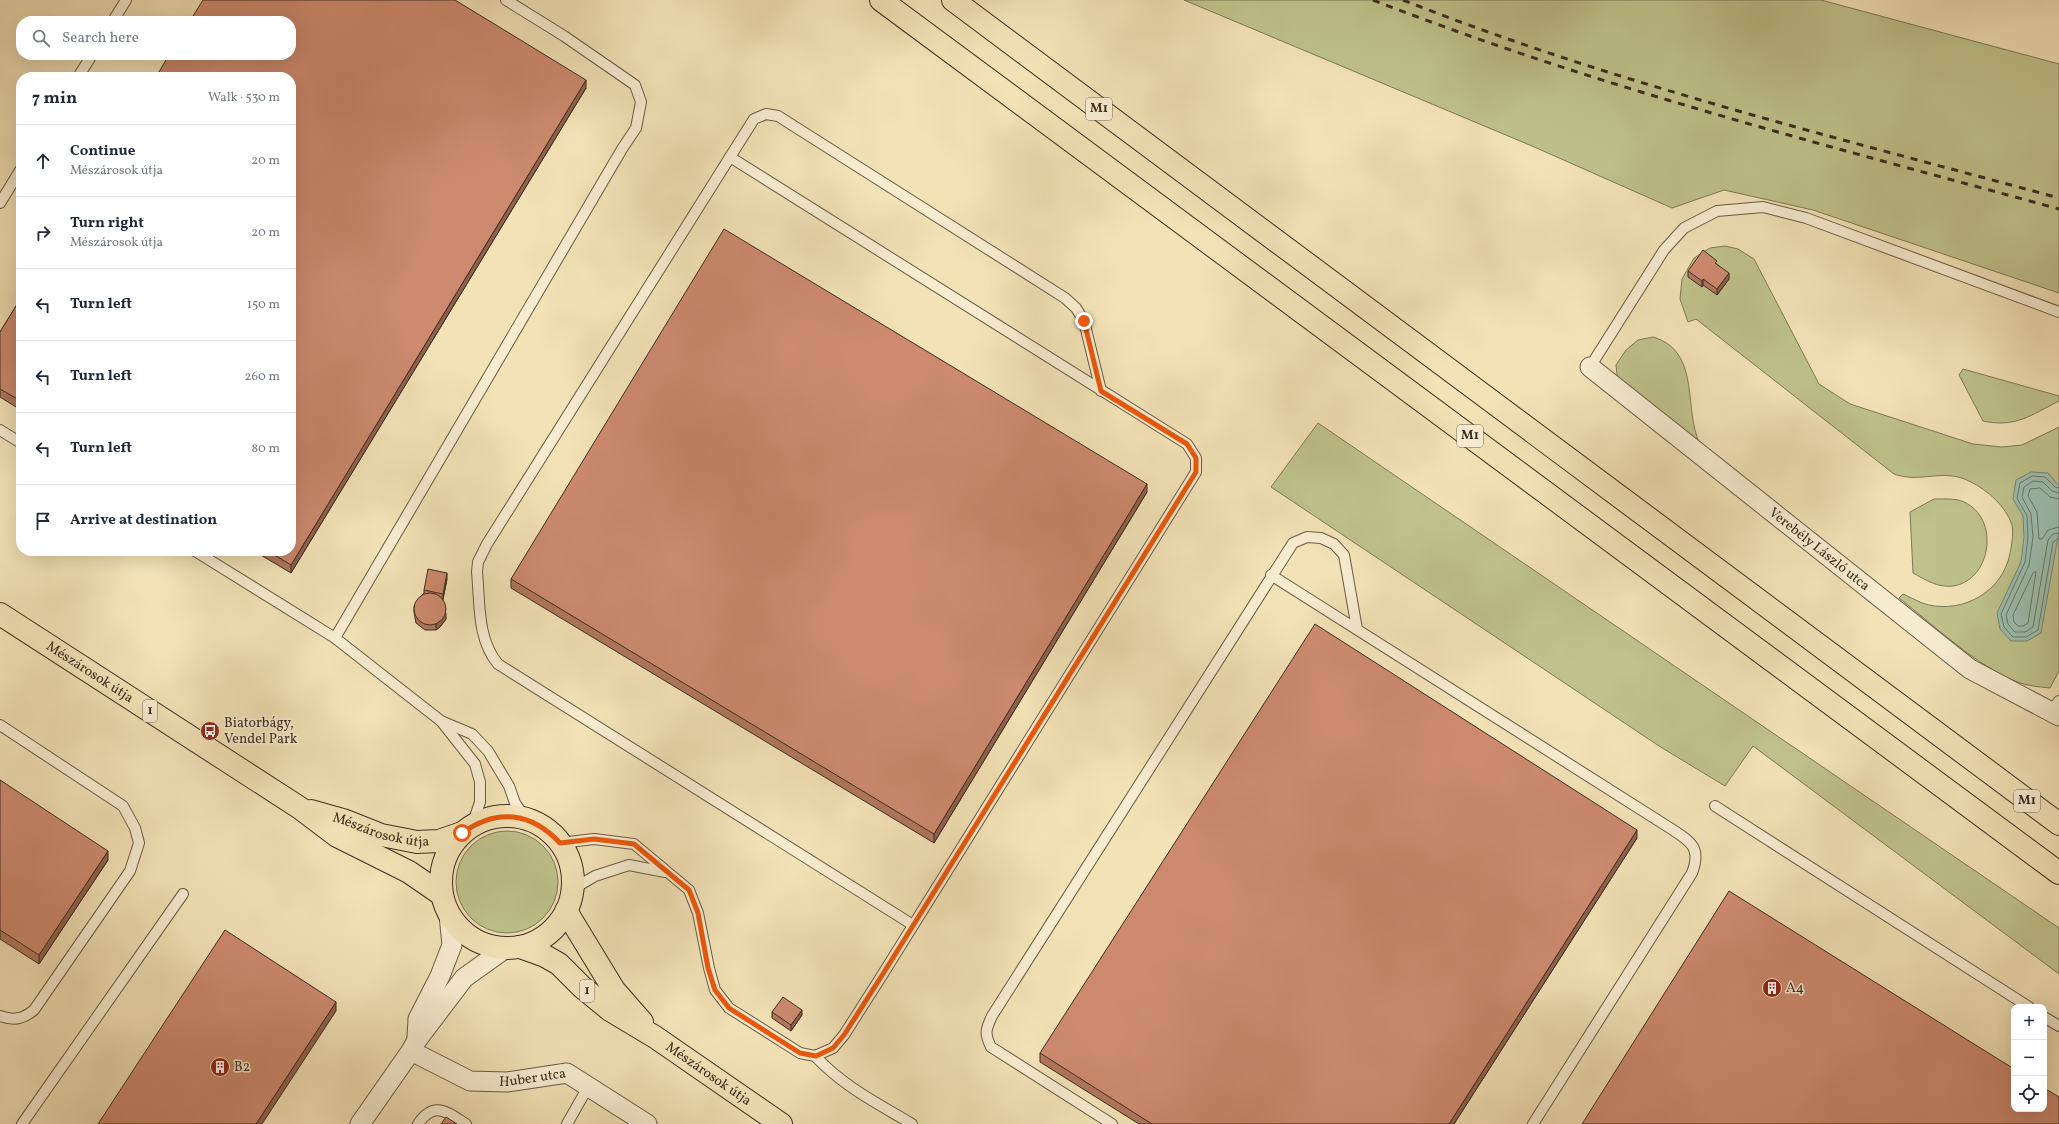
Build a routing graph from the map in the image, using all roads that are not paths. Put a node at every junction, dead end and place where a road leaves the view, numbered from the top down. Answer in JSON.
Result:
{"nodes":[{"id":1,"x":126,"y":0,"type":"edge"},
{"id":2,"x":506,"y":0,"type":"edge"},
{"id":3,"x":881,"y":0,"type":"edge"},
{"id":4,"x":953,"y":0,"type":"edge"},
{"id":5,"x":116,"y":16,"type":"edge"},
{"id":6,"x":89,"y":60,"type":"edge"},
{"id":7,"x":81,"y":72,"type":"edge"},
{"id":8,"x":730,"y":157,"type":"junction"},
{"id":9,"x":16,"y":177,"type":"edge"},
{"id":10,"x":0,"y":203,"type":"edge"},
{"id":11,"x":2059,"y":312,"type":"edge"},
{"id":12,"x":1590,"y":367,"type":"joint"},
{"id":13,"x":1101,"y":391,"type":"junction"},
{"id":14,"x":0,"y":430,"type":"edge"},
{"id":15,"x":16,"y":440,"type":"edge"},
{"id":16,"x":203,"y":556,"type":"edge"},
{"id":17,"x":1271,"y":575,"type":"junction"},
{"id":18,"x":0,"y":614,"type":"edge"},
{"id":19,"x":1357,"y":629,"type":"junction"},
{"id":20,"x":335,"y":638,"type":"junction"},
{"id":21,"x":2056,"y":710,"type":"edge"},
{"id":22,"x":441,"y":722,"type":"junction"},
{"id":23,"x":0,"y":725,"type":"edge"},
{"id":24,"x":1996,"y":778,"type":"junction"},
{"id":25,"x":1715,"y":806,"type":"dead end"},
{"id":26,"x":300,"y":808,"type":"junction"},
{"id":27,"x":2059,"y":809,"type":"edge"},
{"id":28,"x":526,"y":819,"type":"junction"},
{"id":29,"x":2059,"y":824,"type":"edge"},
{"id":30,"x":467,"y":830,"type":"junction"},
{"id":31,"x":560,"y":843,"type":"junction"},
{"id":32,"x":669,"y":873,"type":"junction"},
{"id":33,"x":2059,"y":873,"type":"edge"},
{"id":34,"x":573,"y":889,"type":"junction"},
{"id":35,"x":183,"y":894,"type":"dead end"},
{"id":36,"x":442,"y":894,"type":"junction"},
{"id":37,"x":566,"y":911,"type":"junction"},
{"id":38,"x":449,"y":915,"type":"junction"},
{"id":39,"x":913,"y":925,"type":"junction"},
{"id":40,"x":513,"y":948,"type":"junction"},
{"id":41,"x":2024,"y":1004,"type":"edge"},
{"id":42,"x":0,"y":1016,"type":"edge"},
{"id":43,"x":2047,"y":1018,"type":"edge"},
{"id":44,"x":2059,"y":1026,"type":"edge"},
{"id":45,"x":655,"y":1037,"type":"junction"},
{"id":46,"x":414,"y":1046,"type":"junction"},
{"id":47,"x":816,"y":1056,"type":"junction"},
{"id":48,"x":588,"y":1087,"type":"junction"},
{"id":49,"x":22,"y":1124,"type":"edge"},
{"id":50,"x":360,"y":1124,"type":"edge"},
{"id":51,"x":418,"y":1124,"type":"edge"},
{"id":52,"x":466,"y":1124,"type":"edge"},
{"id":53,"x":567,"y":1124,"type":"edge"},
{"id":54,"x":647,"y":1124,"type":"edge"},
{"id":55,"x":781,"y":1124,"type":"edge"},
{"id":56,"x":912,"y":1124,"type":"edge"},
{"id":57,"x":1112,"y":1124,"type":"edge"},
{"id":58,"x":1533,"y":1124,"type":"edge"}],
"edges":[{"from":1,"to":5,"type":"lane"},
{"from":2,"to":20,"type":"lane"},
{"from":3,"to":33,"type":"main road","number":"M1"},
{"from":4,"to":24,"type":"main road","number":"M1"},
{"from":6,"to":7,"type":"lane"},
{"from":8,"to":13,"type":"lane"},
{"from":8,"to":13,"type":"lane"},
{"from":8,"to":39,"type":"lane"},
{"from":9,"to":10,"type":"lane"},
{"from":11,"to":12,"type":"lane"},
{"from":12,"to":21,"type":"street","name":"Verebély László utca"},
{"from":13,"to":39,"type":"lane"},
{"from":14,"to":15,"type":"lane"},
{"from":16,"to":20,"type":"lane"},
{"from":17,"to":19,"type":"lane"},
{"from":17,"to":19,"type":"lane"},
{"from":17,"to":57,"type":"lane"},
{"from":18,"to":26,"type":"main road","name":"Mészárosok útja","number":"1"},
{"from":19,"to":58,"type":"lane"},
{"from":20,"to":22,"type":"lane"},
{"from":22,"to":28,"type":"lane"},
{"from":22,"to":30,"type":"lane"},
{"from":23,"to":42,"type":"lane"},
{"from":24,"to":27,"type":"main road"},
{"from":24,"to":29,"type":"main road","number":"M1"},
{"from":25,"to":41,"type":"lane"},
{"from":26,"to":30,"type":"main road","name":"Mészárosok útja","number":"1"},
{"from":26,"to":36,"type":"main road","name":"Mészárosok útja","number":"1"},
{"from":28,"to":30,"type":"main road","name":"Mészárosok útja","number":"1"},
{"from":28,"to":31,"type":"main road","name":"Mészárosok útja","number":"1"},
{"from":30,"to":36,"type":"main road","name":"Mészárosok útja","number":"1"},
{"from":31,"to":32,"type":"lane"},
{"from":31,"to":34,"type":"main road","name":"Mészárosok útja","number":"1"},
{"from":32,"to":34,"type":"lane"},
{"from":32,"to":47,"type":"lane"},
{"from":34,"to":37,"type":"main road","name":"Mészárosok útja","number":"1"},
{"from":35,"to":49,"type":"lane"},
{"from":36,"to":38,"type":"main road","name":"Mészárosok útja","number":"1"},
{"from":37,"to":40,"type":"main road","name":"Mészárosok útja","number":"1"},
{"from":37,"to":45,"type":"main road","name":"Mészárosok útja","number":"1"},
{"from":38,"to":40,"type":"main road","name":"Mészárosok útja","number":"1"},
{"from":38,"to":46,"type":"street"},
{"from":39,"to":47,"type":"lane"},
{"from":40,"to":45,"type":"main road","name":"Mészárosok útja","number":"1"},
{"from":40,"to":46,"type":"street"},
{"from":43,"to":44,"type":"lane"},
{"from":45,"to":55,"type":"main road","name":"Mészárosok útja","number":"1"},
{"from":46,"to":48,"type":"street","name":"Huber utca"},
{"from":46,"to":50,"type":"street"},
{"from":47,"to":56,"type":"lane"},
{"from":48,"to":53,"type":"lane"},
{"from":48,"to":54,"type":"street","name":"Huber utca"},
{"from":51,"to":52,"type":"lane"}]}
